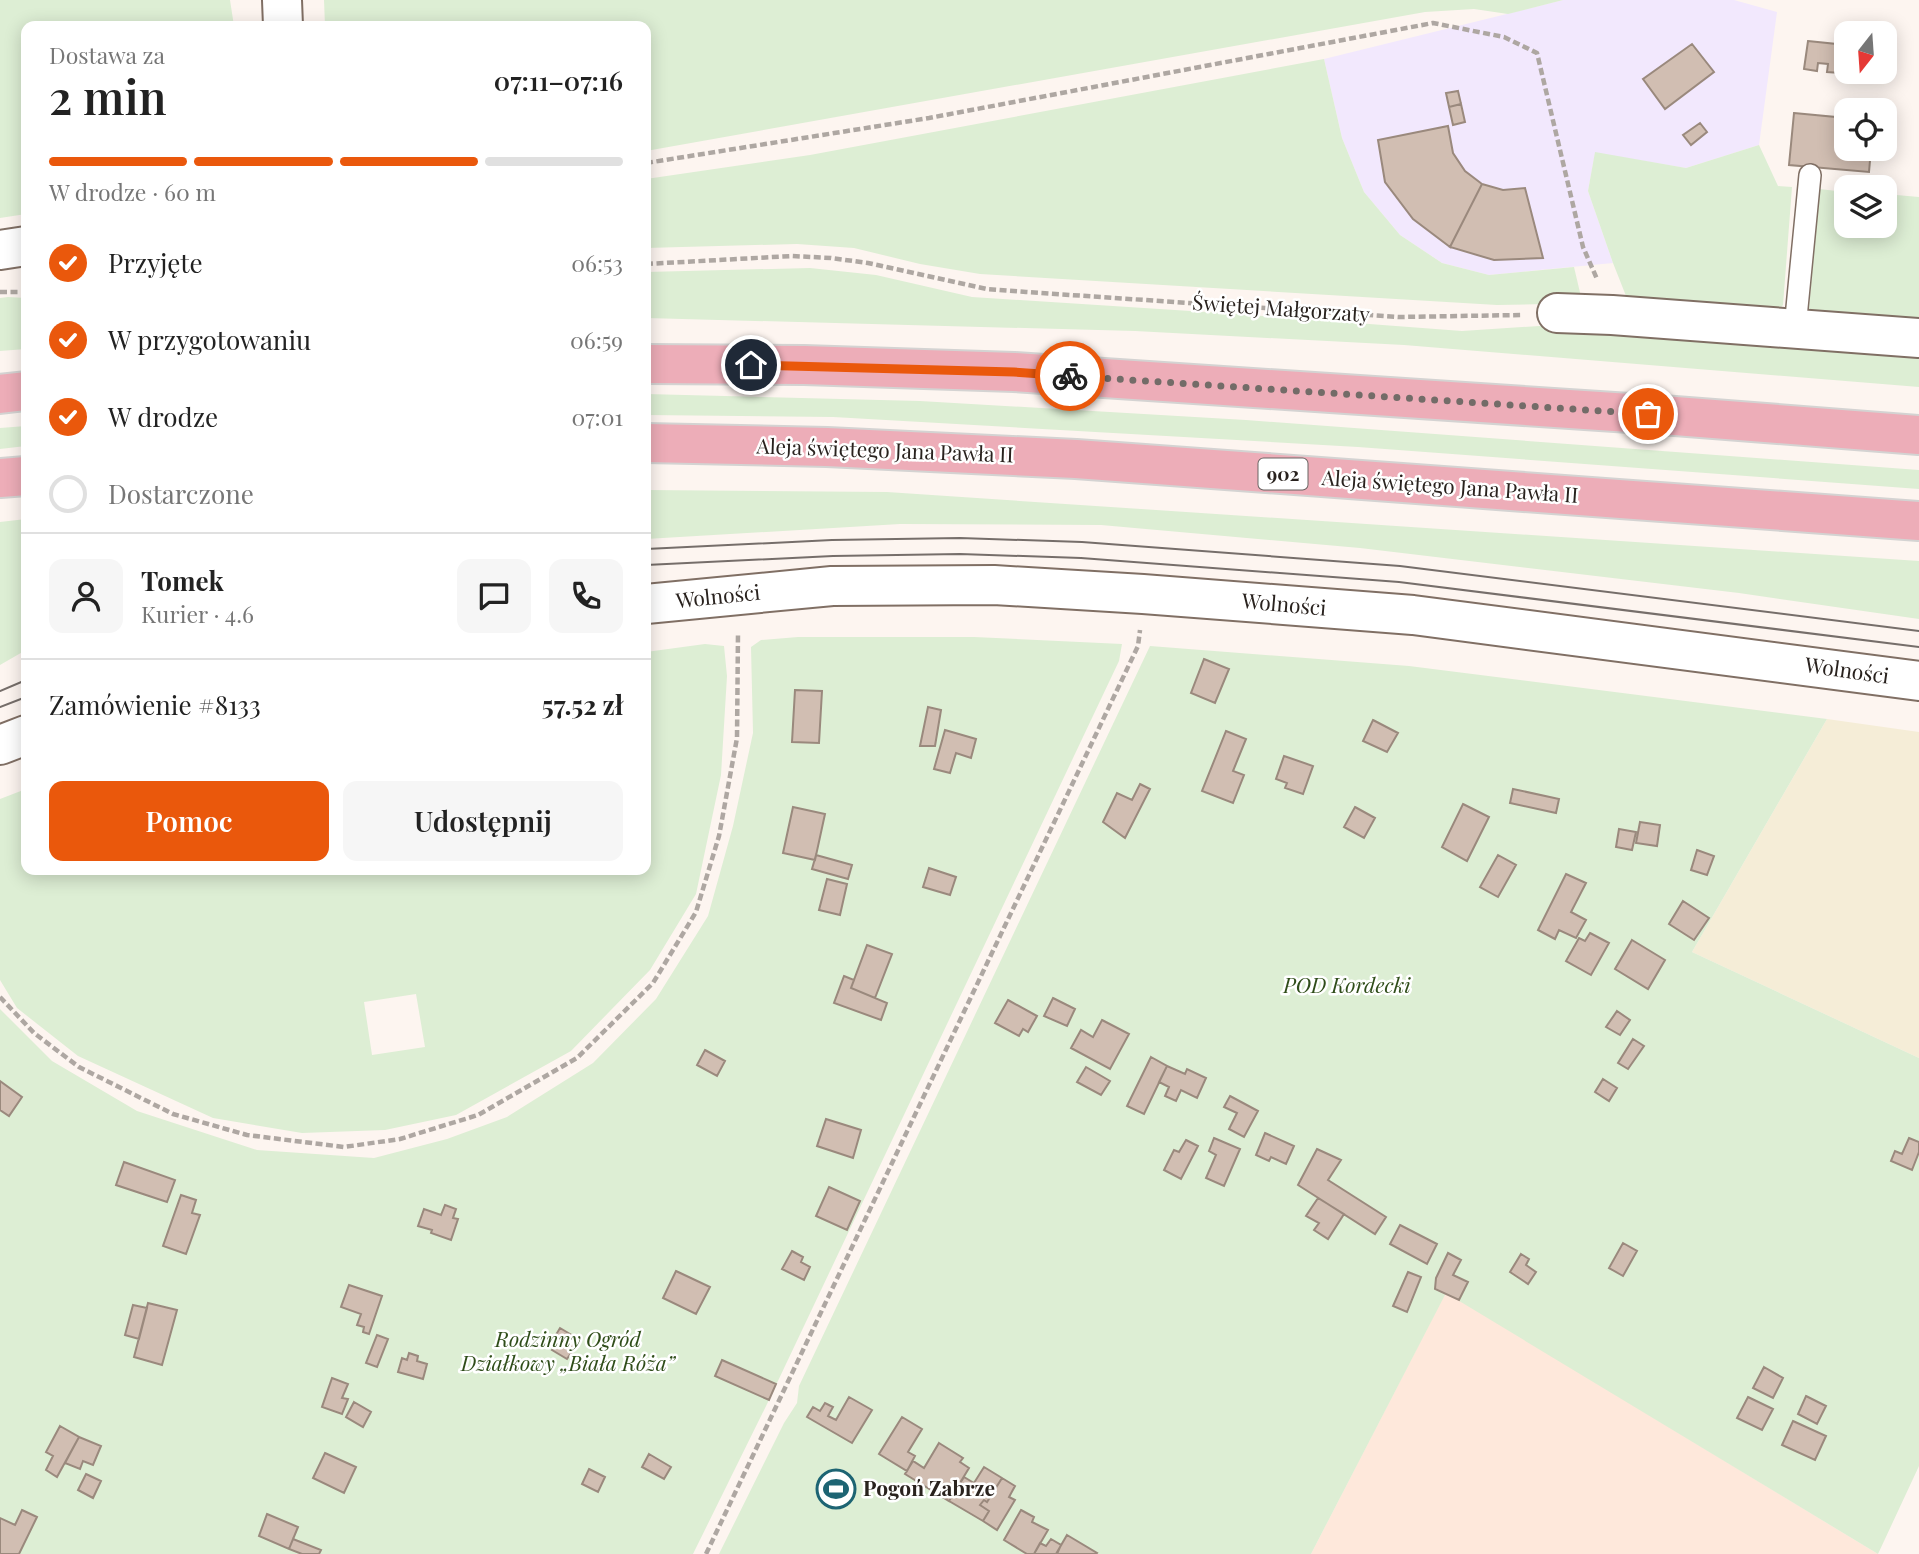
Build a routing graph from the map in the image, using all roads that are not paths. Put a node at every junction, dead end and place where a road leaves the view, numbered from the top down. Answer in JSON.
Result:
{"nodes":[{"id":1,"x":282,"y":0,"type":"edge"},
{"id":2,"x":283,"y":21,"type":"edge"},
{"id":3,"x":1810,"y":175,"type":"dead end"},
{"id":4,"x":21,"y":247,"type":"edge"},
{"id":5,"x":0,"y":250,"type":"edge"},
{"id":6,"x":1557,"y":313,"type":"road end"},
{"id":7,"x":1795,"y":328,"type":"junction"},
{"id":8,"x":1919,"y":338,"type":"edge"},
{"id":9,"x":651,"y":364,"type":"edge"},
{"id":10,"x":21,"y":392,"type":"edge"},
{"id":11,"x":0,"y":394,"type":"edge"},
{"id":12,"x":1919,"y":435,"type":"edge"},
{"id":13,"x":651,"y":443,"type":"edge"},
{"id":14,"x":21,"y":476,"type":"edge"},
{"id":15,"x":0,"y":478,"type":"edge"},
{"id":16,"x":1919,"y":521,"type":"edge"},
{"id":17,"x":651,"y":604,"type":"edge"},
{"id":18,"x":1919,"y":681,"type":"edge"},
{"id":19,"x":21,"y":737,"type":"edge"},
{"id":20,"x":0,"y":745,"type":"edge"}],
"edges":[{"from":1,"to":2,"type":"street"},
{"from":3,"to":7,"type":"lane"},
{"from":4,"to":5,"type":"street"},
{"from":6,"to":7,"type":"street"},
{"from":7,"to":8,"type":"street"},
{"from":9,"to":12,"type":"main road"},
{"from":10,"to":11,"type":"main road"},
{"from":13,"to":16,"type":"main road","name":"Aleja świętego Jana Pawła II","number":"902"},
{"from":14,"to":15,"type":"main road"},
{"from":17,"to":18,"type":"street","name":"Wolności"},
{"from":19,"to":20,"type":"street"}]}
